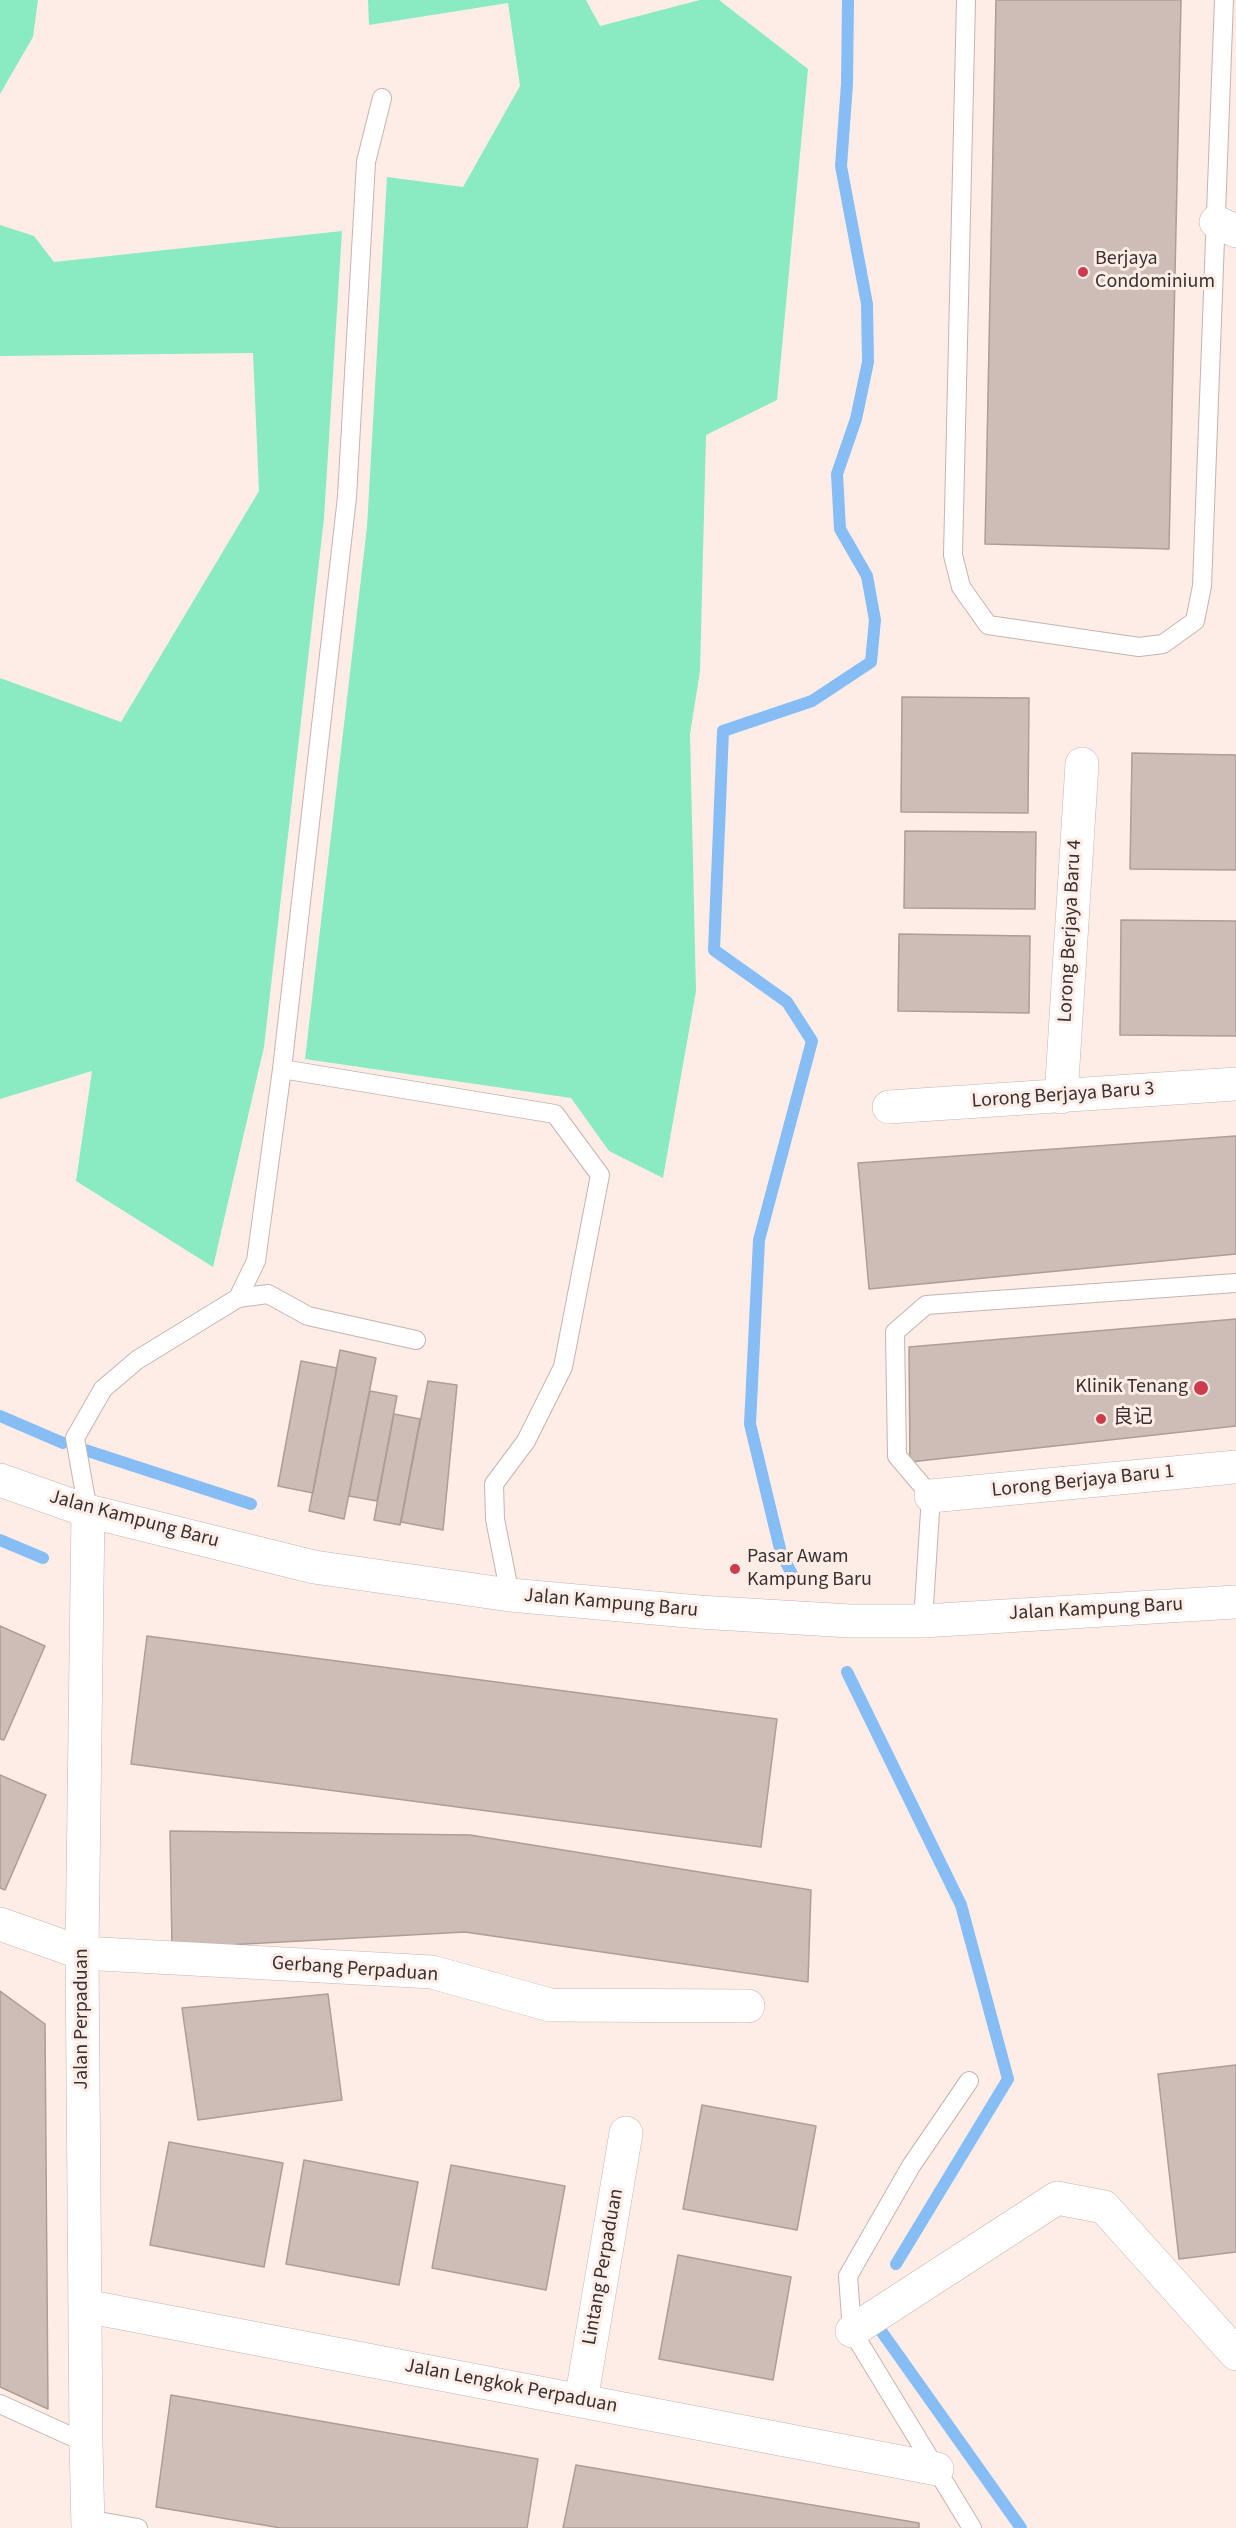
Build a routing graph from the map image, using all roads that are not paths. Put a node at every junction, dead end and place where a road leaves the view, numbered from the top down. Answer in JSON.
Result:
{"nodes":[{"id":1,"x":966,"y":0,"type":"edge"},
{"id":2,"x":1224,"y":0,"type":"edge"},
{"id":3,"x":382,"y":98,"type":"dead end"},
{"id":4,"x":1226,"y":227,"type":"edge"},
{"id":5,"x":1082,"y":764,"type":"dead end"},
{"id":6,"x":282,"y":1069,"type":"junction"},
{"id":7,"x":1236,"y":1084,"type":"edge"},
{"id":8,"x":1061,"y":1097,"type":"junction"},
{"id":9,"x":889,"y":1107,"type":"dead end"},
{"id":10,"x":1236,"y":1283,"type":"edge"},
{"id":11,"x":238,"y":1298,"type":"junction"},
{"id":12,"x":416,"y":1340,"type":"dead end"},
{"id":13,"x":1236,"y":1467,"type":"edge"},
{"id":14,"x":0,"y":1479,"type":"edge"},
{"id":15,"x":931,"y":1496,"type":"junction"},
{"id":16,"x":88,"y":1511,"type":"junction"},
{"id":17,"x":510,"y":1594,"type":"junction"},
{"id":18,"x":1236,"y":1602,"type":"edge"},
{"id":19,"x":923,"y":1621,"type":"junction"},
{"id":20,"x":0,"y":1924,"type":"edge"},
{"id":21,"x":82,"y":1953,"type":"junction"},
{"id":22,"x":748,"y":2006,"type":"dead end"},
{"id":23,"x":969,"y":2081,"type":"dead end"},
{"id":24,"x":626,"y":2133,"type":"dead end"},
{"id":25,"x":85,"y":2306,"type":"junction"},
{"id":26,"x":852,"y":2331,"type":"junction"},
{"id":27,"x":1236,"y":2354,"type":"edge"},
{"id":28,"x":581,"y":2401,"type":"junction"},
{"id":29,"x":0,"y":2404,"type":"edge"},
{"id":30,"x":86,"y":2443,"type":"junction"},
{"id":31,"x":937,"y":2469,"type":"junction"},
{"id":32,"x":88,"y":2524,"type":"edge"},
{"id":33,"x":138,"y":2528,"type":"edge"},
{"id":34,"x":972,"y":2528,"type":"edge"}],
"edges":[{"from":1,"to":4,"type":"lane"},
{"from":2,"to":4,"type":"lane"},
{"from":3,"to":6,"type":"lane"},
{"from":5,"to":8,"type":"street","name":"Lorong Berjaya Baru 4"},
{"from":6,"to":11,"type":"lane"},
{"from":6,"to":17,"type":"lane"},
{"from":7,"to":8,"type":"street","name":"Lorong Berjaya Baru 3"},
{"from":8,"to":9,"type":"street","name":"Lorong Berjaya Baru 3"},
{"from":10,"to":15,"type":"lane"},
{"from":11,"to":12,"type":"lane"},
{"from":11,"to":16,"type":"lane"},
{"from":13,"to":15,"type":"street","name":"Lorong Berjaya Baru 1"},
{"from":14,"to":16,"type":"street","name":"Jalan Kampung Baru"},
{"from":15,"to":19,"type":"lane"},
{"from":16,"to":17,"type":"street","name":"Jalan Kampung Baru"},
{"from":16,"to":21,"type":"street","name":"Jalan Perpaduan"},
{"from":17,"to":19,"type":"street","name":"Jalan Kampung Baru"},
{"from":18,"to":19,"type":"street","name":"Jalan Kampung Baru"},
{"from":20,"to":21,"type":"street","name":"Gerbang Perpaduan"},
{"from":21,"to":22,"type":"street","name":"Gerbang Perpaduan"},
{"from":21,"to":25,"type":"street","name":"Jalan Perpaduan"},
{"from":23,"to":26,"type":"lane"},
{"from":24,"to":28,"type":"street","name":"Lintang Perpaduan"},
{"from":25,"to":28,"type":"street","name":"Jalan Lengkok Perpaduan"},
{"from":25,"to":30,"type":"street","name":"Jalan Perpaduan"},
{"from":26,"to":27,"type":"street"},
{"from":26,"to":31,"type":"lane"},
{"from":28,"to":31,"type":"street","name":"Jalan Lengkok Perpaduan"},
{"from":29,"to":30,"type":"lane"},
{"from":30,"to":32,"type":"street","name":"Jalan Perpaduan"},
{"from":31,"to":34,"type":"lane"},
{"from":32,"to":33,"type":"lane"}]}
